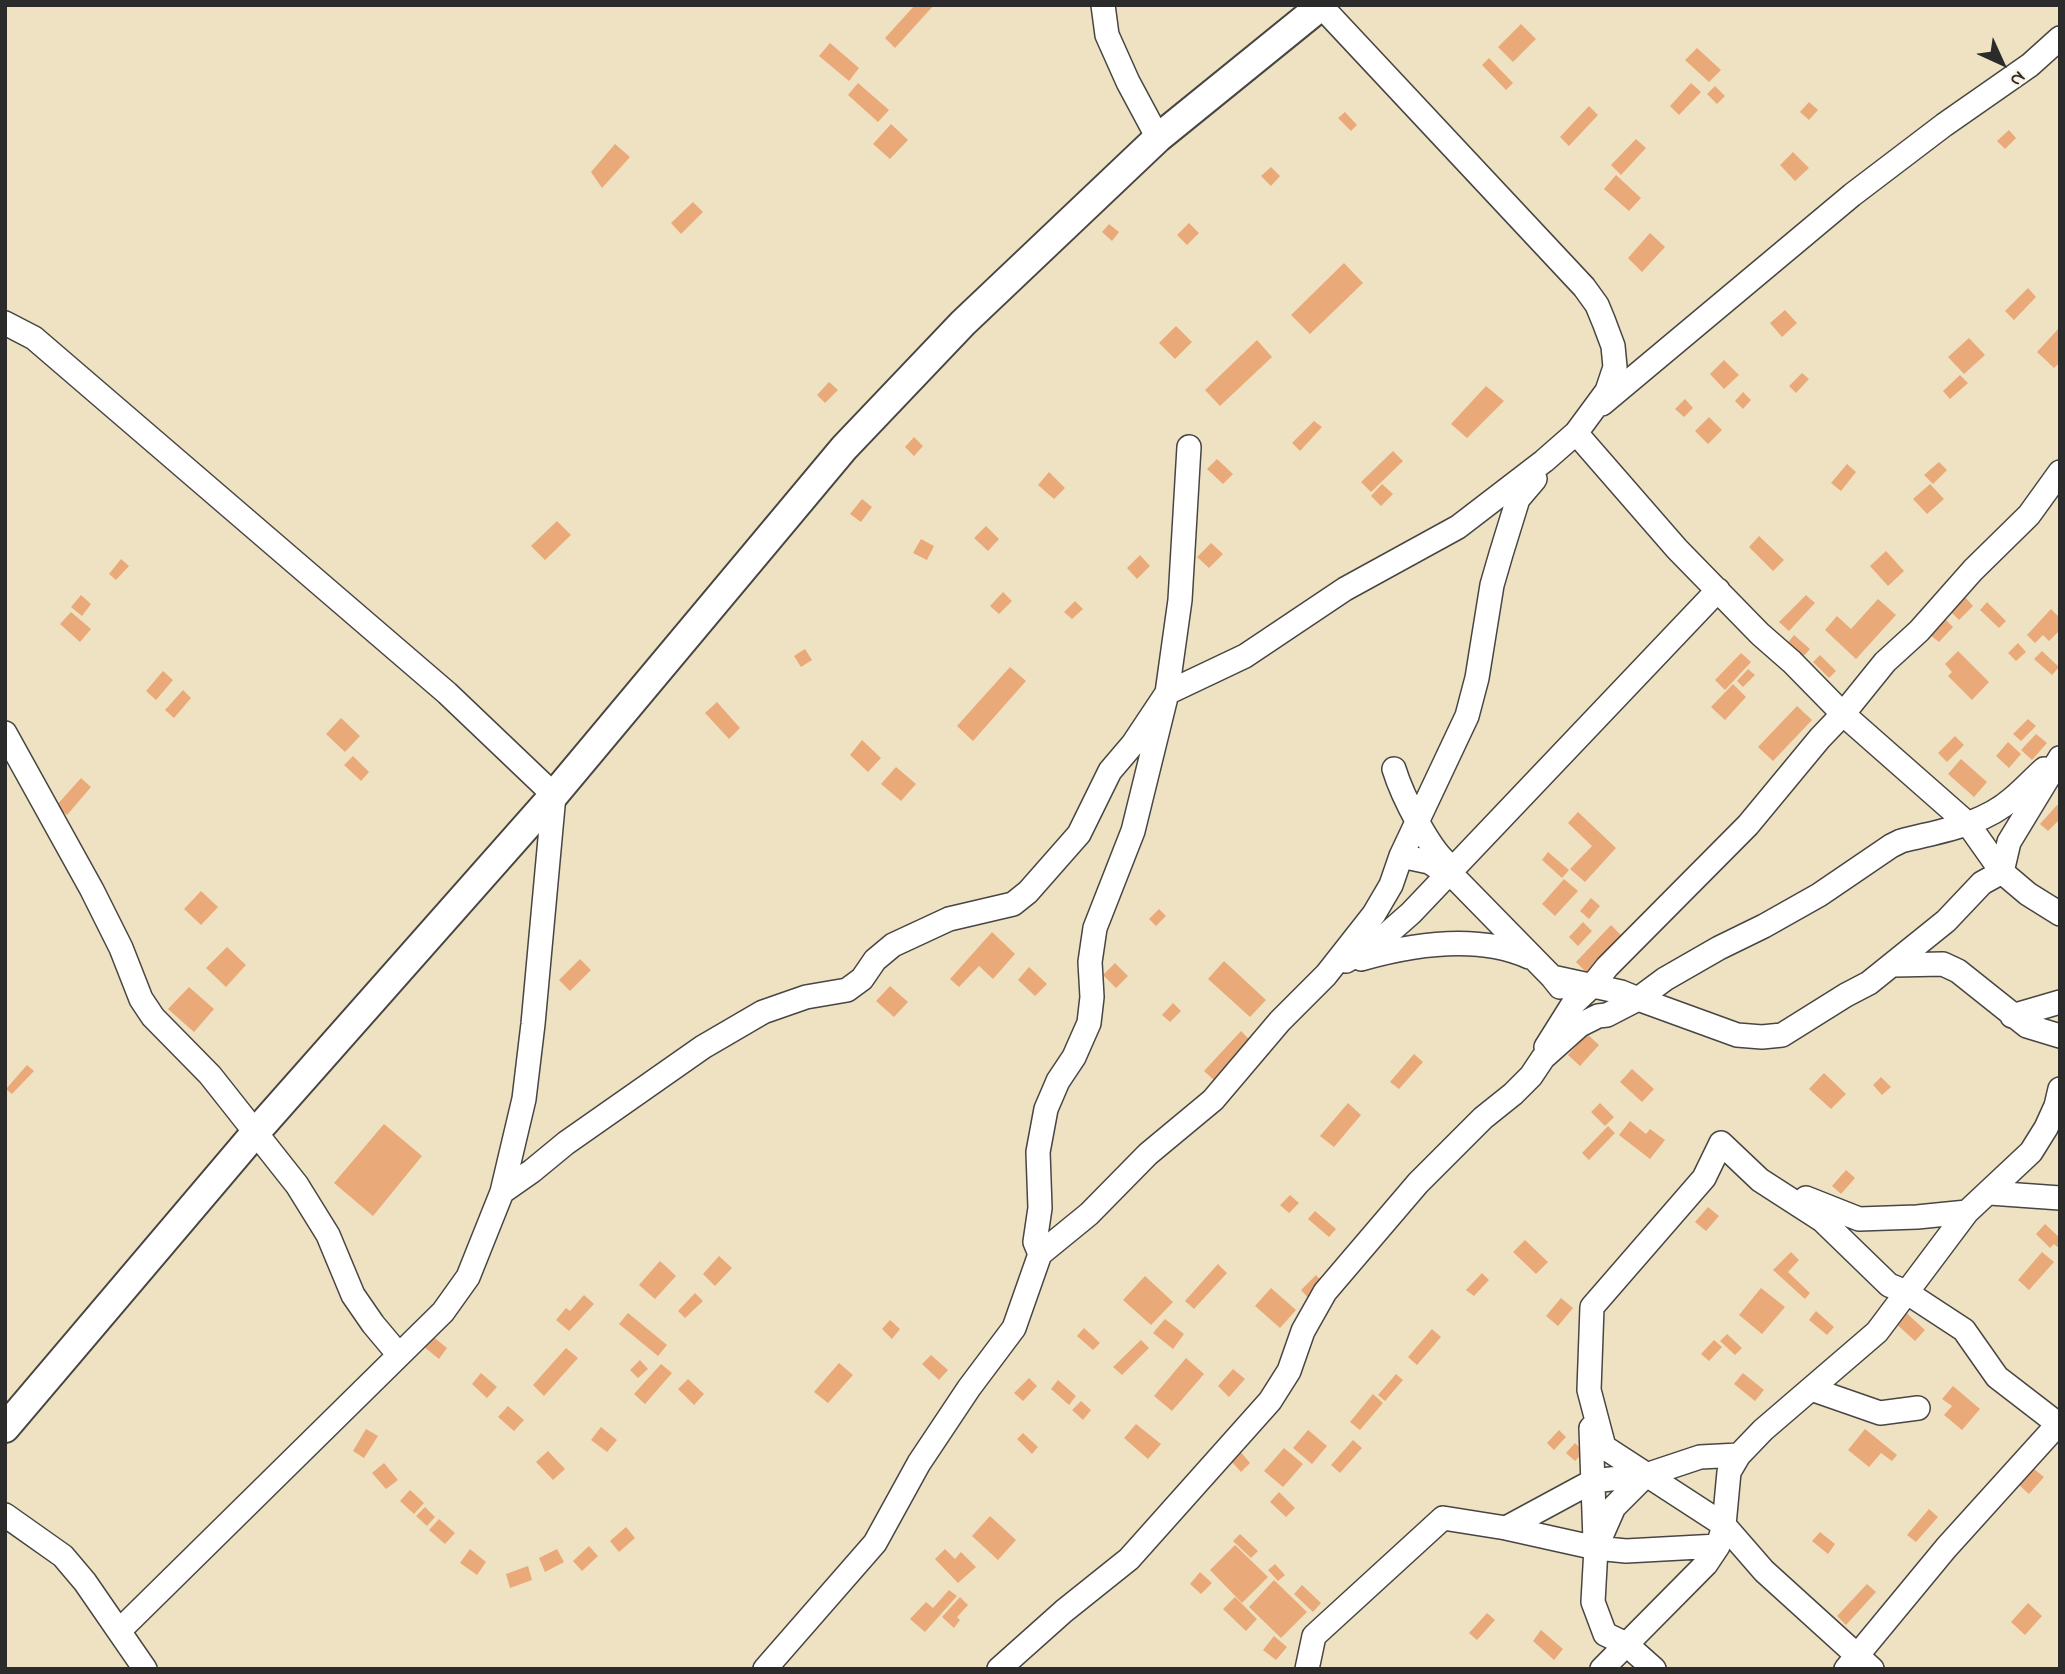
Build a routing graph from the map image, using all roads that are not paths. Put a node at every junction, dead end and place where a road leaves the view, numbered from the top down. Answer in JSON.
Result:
{"nodes":[{"id":1,"x":1103,"y":5,"type":"edge"},
{"id":2,"x":1321,"y":6,"type":"edge"},
{"id":3,"x":2060,"y":38,"type":"edge"},
{"id":4,"x":1158,"y":138,"type":"junction"},
{"id":5,"x":5,"y":323,"type":"edge"},
{"id":6,"x":1594,"y":411,"type":"junction"},
{"id":7,"x":1576,"y":433,"type":"junction"},
{"id":8,"x":1189,"y":447,"type":"dead end"},
{"id":9,"x":1544,"y":461,"type":"junction"},
{"id":10,"x":2060,"y":472,"type":"edge"},
{"id":11,"x":1718,"y":590,"type":"junction"},
{"id":12,"x":1167,"y":692,"type":"junction"},
{"id":13,"x":1843,"y":714,"type":"junction"},
{"id":14,"x":5,"y":733,"type":"edge"},
{"id":15,"x":2060,"y":756,"type":"edge"},
{"id":16,"x":1394,"y":769,"type":"dead end"},
{"id":17,"x":554,"y":795,"type":"junction"},
{"id":18,"x":1419,"y":820,"type":"junction"},
{"id":19,"x":1968,"y":824,"type":"junction"},
{"id":20,"x":1401,"y":856,"type":"junction"},
{"id":21,"x":1451,"y":870,"type":"junction"},
{"id":22,"x":2002,"y":872,"type":"junction"},
{"id":23,"x":2054,"y":909,"type":"edge"},
{"id":24,"x":2060,"y":927,"type":"edge"},
{"id":25,"x":1533,"y":959,"type":"junction"},
{"id":26,"x":1894,"y":965,"type":"junction"},
{"id":27,"x":1326,"y":975,"type":"junction"},
{"id":28,"x":1552,"y":976,"type":"junction"},
{"id":29,"x":1591,"y":987,"type":"junction"},
{"id":30,"x":1637,"y":999,"type":"junction"},
{"id":31,"x":2060,"y":1002,"type":"edge"},
{"id":32,"x":1573,"y":1004,"type":"junction"},
{"id":33,"x":1598,"y":1016,"type":"junction"},
{"id":34,"x":2012,"y":1016,"type":"junction"},
{"id":35,"x":2060,"y":1036,"type":"edge"},
{"id":36,"x":1543,"y":1058,"type":"junction"},
{"id":37,"x":2059,"y":1100,"type":"edge"},
{"id":38,"x":256,"y":1132,"type":"junction"},
{"id":39,"x":1760,"y":1180,"type":"junction"},
{"id":40,"x":502,"y":1192,"type":"junction"},
{"id":41,"x":1990,"y":1193,"type":"junction"},
{"id":42,"x":2060,"y":1198,"type":"edge"},
{"id":43,"x":1968,"y":1212,"type":"junction"},
{"id":44,"x":1040,"y":1254,"type":"junction"},
{"id":45,"x":1906,"y":1292,"type":"junction"},
{"id":46,"x":400,"y":1355,"type":"junction"},
{"id":47,"x":1811,"y":1389,"type":"junction"},
{"id":48,"x":1589,"y":1390,"type":"junction"},
{"id":49,"x":1918,"y":1408,"type":"dead end"},
{"id":50,"x":2059,"y":1423,"type":"edge"},
{"id":51,"x":5,"y":1428,"type":"edge"},
{"id":52,"x":1740,"y":1455,"type":"junction"},
{"id":53,"x":1646,"y":1475,"type":"junction"},
{"id":54,"x":1593,"y":1481,"type":"junction"},
{"id":55,"x":5,"y":1515,"type":"edge"},
{"id":56,"x":1506,"y":1528,"type":"junction"},
{"id":57,"x":1721,"y":1535,"type":"junction"},
{"id":58,"x":1596,"y":1548,"type":"junction"},
{"id":59,"x":119,"y":1630,"type":"junction"},
{"id":60,"x":1626,"y":1644,"type":"junction"},
{"id":61,"x":1858,"y":1664,"type":"edge"},
{"id":62,"x":145,"y":1669,"type":"edge"},
{"id":63,"x":765,"y":1669,"type":"edge"},
{"id":64,"x":999,"y":1669,"type":"edge"},
{"id":65,"x":1307,"y":1669,"type":"edge"},
{"id":66,"x":1602,"y":1669,"type":"edge"},
{"id":67,"x":1654,"y":1669,"type":"edge"}],
"edges":[{"from":1,"to":4,"type":"street"},
{"from":2,"to":4,"type":"main road"},
{"from":2,"to":6,"type":"street"},
{"from":3,"to":6,"type":"street"},
{"from":4,"to":17,"type":"main road"},
{"from":5,"to":17,"type":"street"},
{"from":6,"to":7,"type":"street"},
{"from":7,"to":9,"type":"street"},
{"from":7,"to":11,"type":"street"},
{"from":8,"to":12,"type":"street"},
{"from":9,"to":12,"type":"street"},
{"from":9,"to":18,"type":"street"},
{"from":10,"to":13,"type":"street"},
{"from":11,"to":13,"type":"street"},
{"from":11,"to":21,"type":"street"},
{"from":12,"to":40,"type":"street"},
{"from":12,"to":44,"type":"street"},
{"from":13,"to":19,"type":"street"},
{"from":13,"to":29,"type":"street"},
{"from":14,"to":38,"type":"street"},
{"from":15,"to":19,"type":"street"},
{"from":15,"to":22,"type":"street"},
{"from":16,"to":18,"type":"street"},
{"from":17,"to":38,"type":"main road"},
{"from":17,"to":40,"type":"street"},
{"from":18,"to":20,"type":"street"},
{"from":18,"to":21,"type":"street"},
{"from":19,"to":22,"type":"street"},
{"from":19,"to":30,"type":"street"},
{"from":20,"to":21,"type":"street"},
{"from":20,"to":27,"type":"street"},
{"from":21,"to":25,"type":"street"},
{"from":21,"to":27,"type":"street"},
{"from":22,"to":23,"type":"street"},
{"from":22,"to":26,"type":"street"},
{"from":23,"to":24,"type":"street"},
{"from":25,"to":27,"type":"street"},
{"from":25,"to":28,"type":"street"},
{"from":26,"to":30,"type":"street"},
{"from":26,"to":34,"type":"street"},
{"from":27,"to":44,"type":"street"},
{"from":28,"to":29,"type":"street"},
{"from":28,"to":32,"type":"street"},
{"from":29,"to":30,"type":"street"},
{"from":29,"to":32,"type":"street"},
{"from":30,"to":33,"type":"street"},
{"from":31,"to":34,"type":"street"},
{"from":32,"to":33,"type":"street"},
{"from":32,"to":36,"type":"street"},
{"from":33,"to":36,"type":"street"},
{"from":34,"to":35,"type":"street"},
{"from":36,"to":64,"type":"street"},
{"from":37,"to":41,"type":"street"},
{"from":38,"to":46,"type":"street"},
{"from":38,"to":51,"type":"main road"},
{"from":39,"to":43,"type":"street"},
{"from":39,"to":45,"type":"street"},
{"from":39,"to":48,"type":"street"},
{"from":40,"to":46,"type":"street"},
{"from":41,"to":42,"type":"street"},
{"from":41,"to":43,"type":"street"},
{"from":43,"to":45,"type":"street"},
{"from":44,"to":63,"type":"street"},
{"from":45,"to":47,"type":"street"},
{"from":45,"to":50,"type":"street"},
{"from":46,"to":59,"type":"street"},
{"from":47,"to":49,"type":"street"},
{"from":47,"to":52,"type":"street"},
{"from":48,"to":53,"type":"street"},
{"from":48,"to":54,"type":"street"},
{"from":50,"to":61,"type":"street"},
{"from":52,"to":53,"type":"street"},
{"from":52,"to":57,"type":"street"},
{"from":53,"to":54,"type":"street"},
{"from":53,"to":57,"type":"street"},
{"from":53,"to":58,"type":"street"},
{"from":54,"to":56,"type":"street"},
{"from":54,"to":58,"type":"street"},
{"from":55,"to":59,"type":"street"},
{"from":56,"to":58,"type":"street"},
{"from":56,"to":65,"type":"street"},
{"from":57,"to":58,"type":"street"},
{"from":57,"to":60,"type":"street"},
{"from":57,"to":61,"type":"street"},
{"from":58,"to":60,"type":"street"},
{"from":59,"to":62,"type":"street"},
{"from":60,"to":66,"type":"street"},
{"from":60,"to":67,"type":"street"}]}
